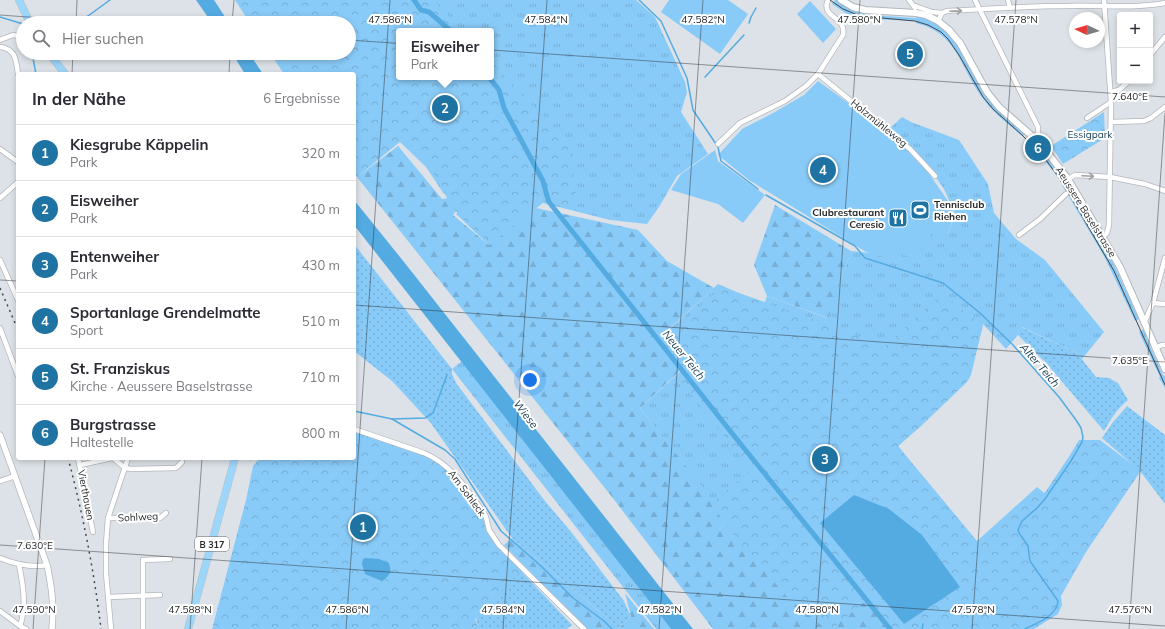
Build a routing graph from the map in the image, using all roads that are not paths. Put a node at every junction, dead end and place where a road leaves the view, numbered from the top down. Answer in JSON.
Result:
{"nodes":[{"id":1,"x":19,"y":0,"type":"edge"},
{"id":2,"x":828,"y":0,"type":"edge"},
{"id":3,"x":841,"y":0,"type":"edge"},
{"id":4,"x":909,"y":0,"type":"edge"},
{"id":5,"x":975,"y":0,"type":"edge"},
{"id":6,"x":1008,"y":0,"type":"edge"},
{"id":7,"x":1104,"y":0,"type":"edge"},
{"id":8,"x":1165,"y":3,"type":"edge"},
{"id":9,"x":915,"y":6,"type":"junction"},
{"id":10,"x":1104,"y":7,"type":"junction"},
{"id":11,"x":1010,"y":8,"type":"junction"},
{"id":12,"x":979,"y":10,"type":"junction"},
{"id":13,"x":916,"y":13,"type":"junction"},
{"id":14,"x":942,"y":13,"type":"junction"},
{"id":15,"x":27,"y":16,"type":"edge"},
{"id":16,"x":938,"y":21,"type":"junction"},
{"id":17,"x":16,"y":36,"type":"edge"},
{"id":18,"x":1165,"y":38,"type":"edge"},
{"id":19,"x":0,"y":40,"type":"edge"},
{"id":20,"x":0,"y":47,"type":"edge"},
{"id":21,"x":1153,"y":52,"type":"edge"},
{"id":22,"x":16,"y":59,"type":"edge"},
{"id":23,"x":16,"y":60,"type":"edge"},
{"id":24,"x":54,"y":60,"type":"edge"},
{"id":25,"x":18,"y":72,"type":"edge"},
{"id":26,"x":63,"y":72,"type":"edge"},
{"id":27,"x":818,"y":74,"type":"junction"},
{"id":28,"x":1126,"y":84,"type":"edge"},
{"id":29,"x":1111,"y":92,"type":"junction"},
{"id":30,"x":1112,"y":102,"type":"junction"},
{"id":31,"x":1165,"y":107,"type":"edge"},
{"id":32,"x":1087,"y":118,"type":"dead end"},
{"id":33,"x":1111,"y":122,"type":"junction"},
{"id":34,"x":1035,"y":138,"type":"junction"},
{"id":35,"x":718,"y":144,"type":"dead end"},
{"id":36,"x":0,"y":149,"type":"edge"},
{"id":37,"x":16,"y":161,"type":"edge"},
{"id":38,"x":935,"y":176,"type":"dead end"},
{"id":39,"x":1110,"y":177,"type":"junction"},
{"id":40,"x":1068,"y":180,"type":"junction"},
{"id":41,"x":16,"y":184,"type":"edge"},
{"id":42,"x":1165,"y":191,"type":"edge"},
{"id":43,"x":1066,"y":194,"type":"dead end"},
{"id":44,"x":0,"y":198,"type":"edge"},
{"id":45,"x":1019,"y":235,"type":"dead end"},
{"id":46,"x":1102,"y":238,"type":"junction"},
{"id":47,"x":1165,"y":258,"type":"edge"},
{"id":48,"x":0,"y":260,"type":"edge"},
{"id":49,"x":16,"y":296,"type":"edge"},
{"id":50,"x":1153,"y":303,"type":"junction"},
{"id":51,"x":1165,"y":304,"type":"edge"},
{"id":52,"x":1144,"y":323,"type":"junction"},
{"id":53,"x":0,"y":328,"type":"edge"},
{"id":54,"x":1165,"y":345,"type":"edge"},
{"id":55,"x":1155,"y":348,"type":"junction"},
{"id":56,"x":1165,"y":369,"type":"edge"},
{"id":57,"x":16,"y":371,"type":"edge"},
{"id":58,"x":356,"y":430,"type":"edge"},
{"id":59,"x":0,"y":435,"type":"edge"},
{"id":60,"x":79,"y":460,"type":"edge"},
{"id":61,"x":103,"y":460,"type":"edge"},
{"id":62,"x":115,"y":460,"type":"edge"},
{"id":63,"x":127,"y":460,"type":"edge"},
{"id":64,"x":234,"y":460,"type":"edge"},
{"id":65,"x":182,"y":462,"type":"dead end"},
{"id":66,"x":80,"y":465,"type":"junction"},
{"id":67,"x":125,"y":468,"type":"junction"},
{"id":68,"x":15,"y":476,"type":"junction"},
{"id":69,"x":0,"y":481,"type":"edge"},
{"id":70,"x":166,"y":513,"type":"dead end"},
{"id":71,"x":108,"y":518,"type":"junction"},
{"id":72,"x":93,"y":532,"type":"dead end"},
{"id":73,"x":0,"y":558,"type":"edge"},
{"id":74,"x":170,"y":559,"type":"dead end"},
{"id":75,"x":19,"y":564,"type":"junction"},
{"id":76,"x":47,"y":565,"type":"junction"},
{"id":77,"x":142,"y":596,"type":"junction"},
{"id":78,"x":160,"y":596,"type":"dead end"},
{"id":79,"x":108,"y":597,"type":"junction"},
{"id":80,"x":0,"y":610,"type":"edge"},
{"id":81,"x":20,"y":626,"type":"junction"},
{"id":82,"x":26,"y":629,"type":"edge"},
{"id":83,"x":52,"y":629,"type":"edge"},
{"id":84,"x":111,"y":629,"type":"edge"},
{"id":85,"x":143,"y":629,"type":"edge"},
{"id":86,"x":188,"y":629,"type":"edge"},
{"id":87,"x":584,"y":629,"type":"edge"}],
"edges":[{"from":1,"to":15,"type":"main road"},
{"from":2,"to":27,"type":"street"},
{"from":3,"to":13,"type":"main road","name":"Aeussere Baselstrasse"},
{"from":4,"to":9,"type":"street"},
{"from":5,"to":12,"type":"street"},
{"from":6,"to":11,"type":"street"},
{"from":7,"to":10,"type":"street"},
{"from":8,"to":10,"type":"street"},
{"from":9,"to":13,"type":"street"},
{"from":9,"to":14,"type":"street"},
{"from":10,"to":11,"type":"street"},
{"from":10,"to":29,"type":"street"},
{"from":11,"to":12,"type":"street"},
{"from":14,"to":12,"type":"street","one_way":true},
{"from":12,"to":34,"type":"street"},
{"from":13,"to":16,"type":"main road","name":"Aeussere Baselstrasse"},
{"from":14,"to":16,"type":"street"},
{"from":16,"to":34,"type":"main road","name":"Aeussere Baselstrasse"},
{"from":17,"to":19,"type":"street"},
{"from":18,"to":21,"type":"street"},
{"from":20,"to":22,"type":"street"},
{"from":23,"to":25,"type":"street"},
{"from":24,"to":26,"type":"main road"},
{"from":27,"to":35,"type":"street"},
{"from":27,"to":38,"type":"street","name":"Holzmühleweg"},
{"from":28,"to":29,"type":"street"},
{"from":29,"to":30,"type":"street"},
{"from":30,"to":32,"type":"street"},
{"from":30,"to":33,"type":"street"},
{"from":31,"to":33,"type":"street"},
{"from":33,"to":39,"type":"street"},
{"from":34,"to":40,"type":"main road","name":"Aeussere Baselstrasse"},
{"from":36,"to":37,"type":"street"},
{"from":40,"to":39,"type":"street","one_way":true},
{"from":39,"to":42,"type":"street"},
{"from":39,"to":46,"type":"street"},
{"from":40,"to":46,"type":"main road","name":"Aeussere Baselstrasse"},
{"from":41,"to":44,"type":"street"},
{"from":43,"to":45,"type":"street"},
{"from":46,"to":52,"type":"main road","name":"Aeussere Baselstrasse"},
{"from":47,"to":50,"type":"street"},
{"from":48,"to":49,"type":"street"},
{"from":50,"to":51,"type":"street"},
{"from":50,"to":52,"type":"street"},
{"from":52,"to":55,"type":"main road","name":"Aeussere Baselstrasse"},
{"from":53,"to":57,"type":"street"},
{"from":54,"to":55,"type":"street"},
{"from":55,"to":56,"type":"main road","name":"Aeussere Baselstrasse"},
{"from":58,"to":87,"type":"street","name":"Am Sohleck"},
{"from":59,"to":68,"type":"street"},
{"from":60,"to":66,"type":"street","name":"Vierthauen"},
{"from":61,"to":66,"type":"street"},
{"from":62,"to":67,"type":"street"},
{"from":63,"to":67,"type":"street"},
{"from":64,"to":86,"type":"main road","number":"B 317"},
{"from":65,"to":67,"type":"street"},
{"from":66,"to":72,"type":"street","name":"Vierthauen"},
{"from":67,"to":71,"type":"street"},
{"from":68,"to":69,"type":"street"},
{"from":68,"to":76,"type":"street"},
{"from":70,"to":71,"type":"street","name":"Sohlweg"},
{"from":71,"to":79,"type":"street"},
{"from":73,"to":75,"type":"street"},
{"from":74,"to":77,"type":"street"},
{"from":75,"to":76,"type":"street"},
{"from":75,"to":81,"type":"street"},
{"from":76,"to":83,"type":"street"},
{"from":77,"to":78,"type":"street"},
{"from":77,"to":79,"type":"street"},
{"from":77,"to":85,"type":"street"},
{"from":79,"to":84,"type":"street"},
{"from":80,"to":81,"type":"street"},
{"from":81,"to":82,"type":"street"}]}
